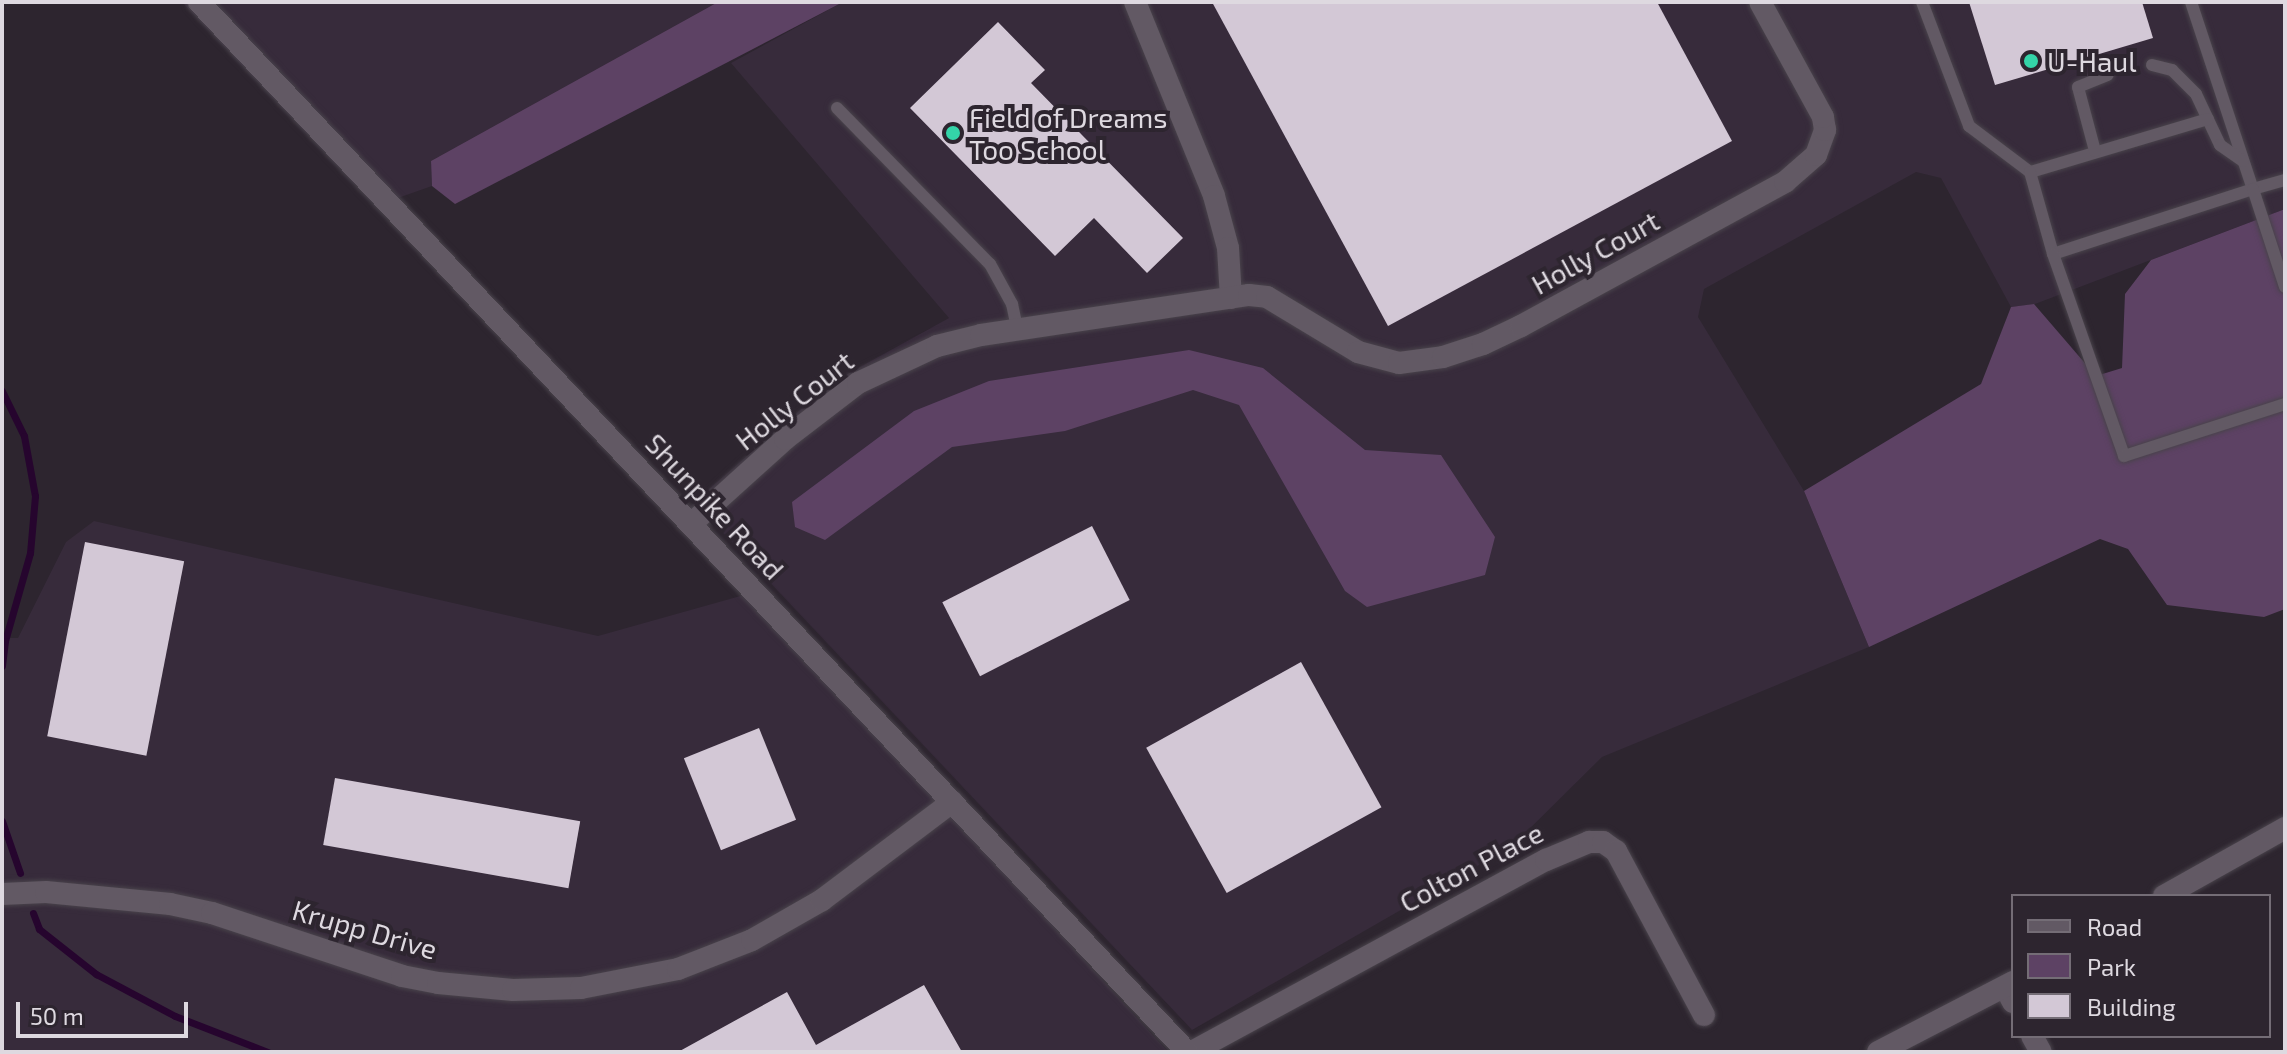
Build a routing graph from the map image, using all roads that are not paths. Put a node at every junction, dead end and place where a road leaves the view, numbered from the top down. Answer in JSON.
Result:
{"nodes":[{"id":1,"x":199,"y":2,"type":"edge"},
{"id":2,"x":1135,"y":2,"type":"edge"},
{"id":3,"x":1760,"y":2,"type":"edge"},
{"id":4,"x":1922,"y":2,"type":"edge"},
{"id":5,"x":2191,"y":2,"type":"edge"},
{"id":6,"x":2152,"y":65,"type":"dead end"},
{"id":7,"x":2108,"y":75,"type":"dead end"},
{"id":8,"x":837,"y":108,"type":"dead end"},
{"id":9,"x":2208,"y":119,"type":"junction"},
{"id":10,"x":2095,"y":151,"type":"junction"},
{"id":11,"x":2243,"y":161,"type":"junction"},
{"id":12,"x":2030,"y":172,"type":"junction"},
{"id":13,"x":2285,"y":180,"type":"edge"},
{"id":14,"x":2253,"y":189,"type":"junction"},
{"id":15,"x":2053,"y":254,"type":"junction"},
{"id":16,"x":2285,"y":287,"type":"edge"},
{"id":17,"x":1231,"y":298,"type":"junction"},
{"id":18,"x":1017,"y":328,"type":"junction"},
{"id":19,"x":2285,"y":404,"type":"edge"},
{"id":20,"x":691,"y":524,"type":"junction"},
{"id":21,"x":952,"y":802,"type":"junction"},
{"id":22,"x":2285,"y":828,"type":"edge"},
{"id":23,"x":2,"y":894,"type":"edge"},
{"id":24,"x":2168,"y":894,"type":"edge"},
{"id":25,"x":2010,"y":990,"type":"edge"},
{"id":26,"x":1704,"y":1015,"type":"dead end"},
{"id":27,"x":1190,"y":1052,"type":"edge"},
{"id":28,"x":1878,"y":1052,"type":"edge"}],
"edges":[{"from":1,"to":20,"type":"street","name":"Shunpike Road"},
{"from":2,"to":17,"type":"street"},
{"from":3,"to":17,"type":"street","name":"Holly Court"},
{"from":4,"to":12,"type":"lane"},
{"from":5,"to":11,"type":"lane"},
{"from":6,"to":9,"type":"lane"},
{"from":7,"to":10,"type":"lane"},
{"from":8,"to":18,"type":"lane"},
{"from":9,"to":10,"type":"lane"},
{"from":9,"to":11,"type":"lane"},
{"from":10,"to":12,"type":"lane"},
{"from":11,"to":14,"type":"lane"},
{"from":12,"to":15,"type":"lane"},
{"from":13,"to":14,"type":"lane"},
{"from":14,"to":15,"type":"lane"},
{"from":14,"to":16,"type":"lane"},
{"from":15,"to":19,"type":"lane"},
{"from":17,"to":18,"type":"street","name":"Holly Court"},
{"from":18,"to":20,"type":"street","name":"Holly Court"},
{"from":20,"to":21,"type":"street","name":"Shunpike Road"},
{"from":21,"to":23,"type":"street","name":"Krupp Drive"},
{"from":21,"to":27,"type":"street","name":"Shunpike Road"},
{"from":22,"to":24,"type":"street"},
{"from":25,"to":28,"type":"street"},
{"from":26,"to":27,"type":"street","name":"Colton Place"}]}
